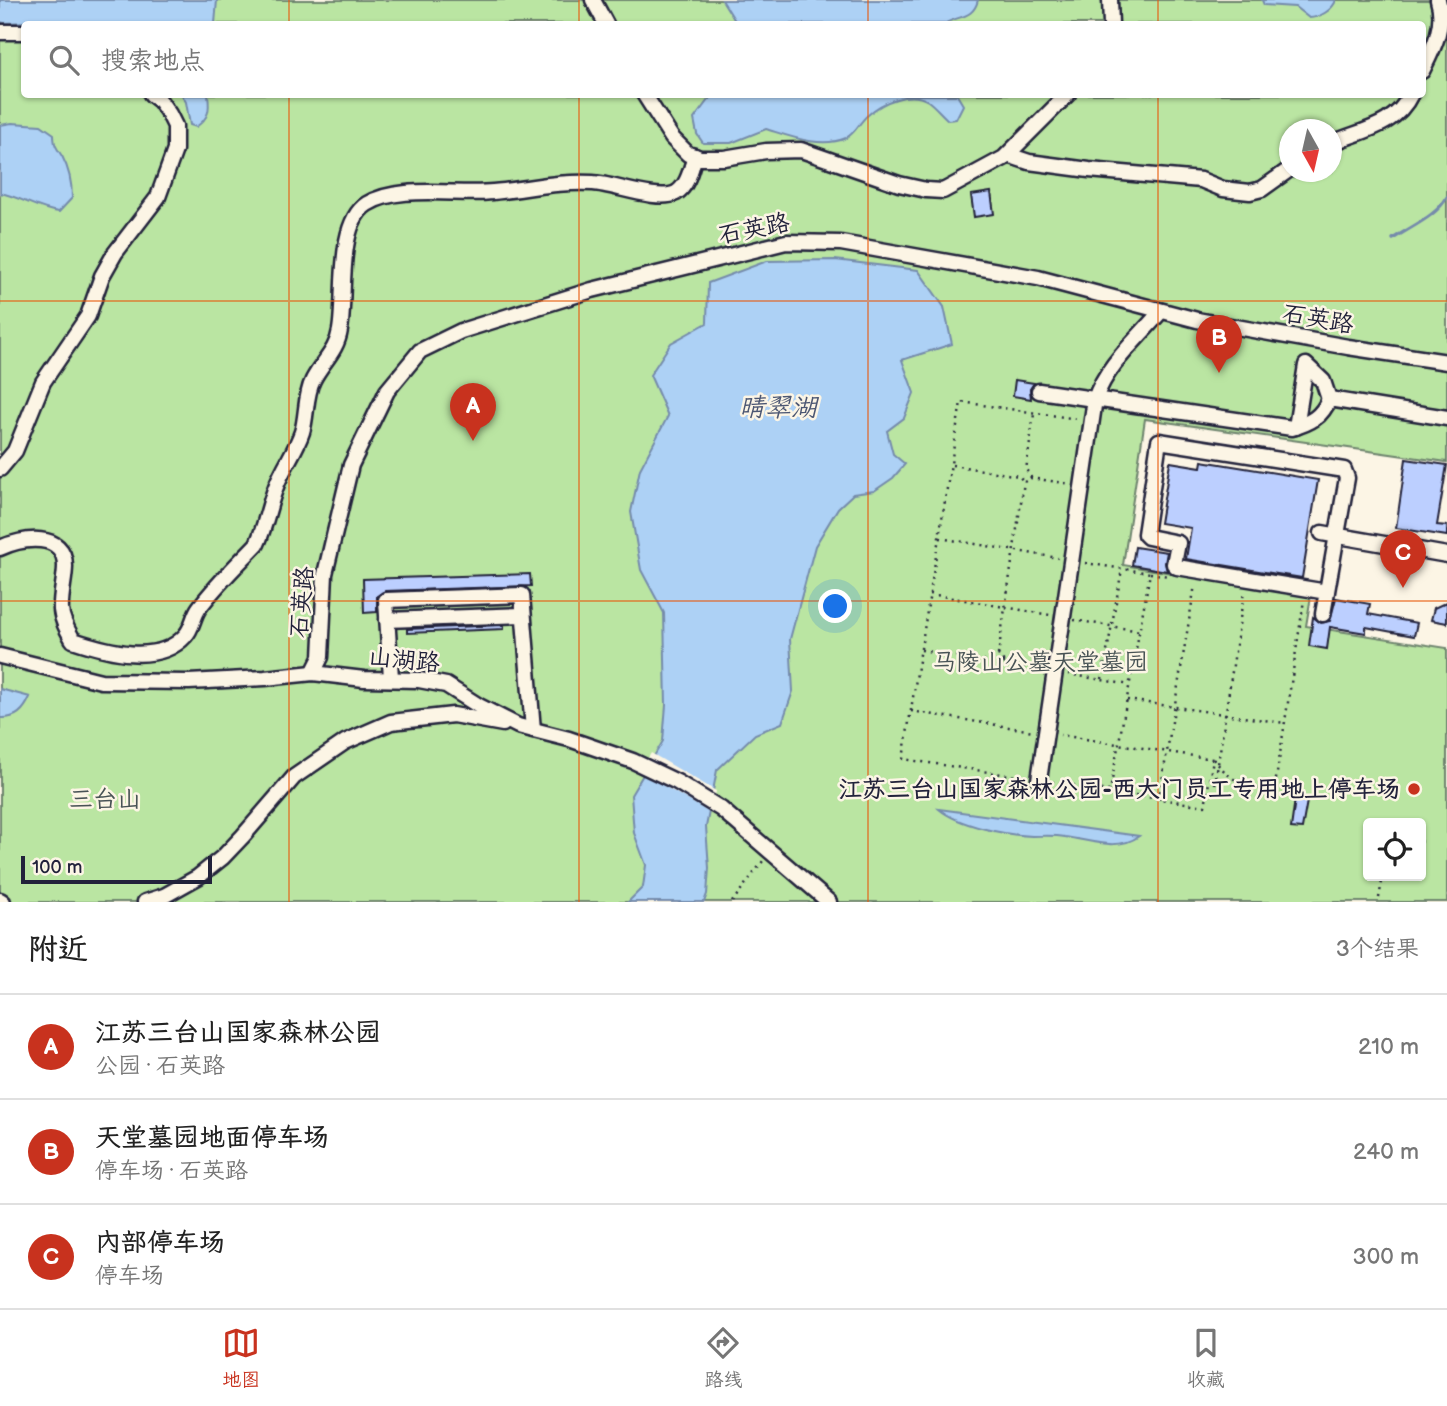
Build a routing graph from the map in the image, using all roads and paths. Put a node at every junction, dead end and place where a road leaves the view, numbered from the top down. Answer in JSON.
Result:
{"nodes":[{"id":1,"x":593,"y":0,"type":"edge"},
{"id":2,"x":1110,"y":0,"type":"edge"},
{"id":3,"x":1437,"y":0,"type":"edge"},
{"id":4,"x":604,"y":21,"type":"edge"},
{"id":5,"x":1111,"y":21,"type":"edge"},
{"id":6,"x":0,"y":32,"type":"edge"},
{"id":7,"x":21,"y":32,"type":"edge"},
{"id":8,"x":1426,"y":64,"type":"edge"},
{"id":9,"x":156,"y":98,"type":"edge"},
{"id":10,"x":647,"y":98,"type":"edge"},
{"id":11,"x":1064,"y":98,"type":"edge"},
{"id":12,"x":1408,"y":98,"type":"edge"},
{"id":13,"x":1342,"y":139,"type":"edge"},
{"id":14,"x":1008,"y":155,"type":"junction"},
{"id":15,"x":695,"y":156,"type":"junction"},
{"id":16,"x":1279,"y":177,"type":"edge"},
{"id":17,"x":1161,"y":311,"type":"junction"},
{"id":18,"x":1447,"y":362,"type":"edge"},
{"id":19,"x":1039,"y":391,"type":"dead end"},
{"id":20,"x":1095,"y":399,"type":"junction"},
{"id":21,"x":1329,"y":399,"type":"junction"},
{"id":22,"x":1035,"y":413,"type":"junction"},
{"id":23,"x":1447,"y":418,"type":"edge"},
{"id":24,"x":1092,"y":421,"type":"junction"},
{"id":25,"x":1296,"y":427,"type":"junction"},
{"id":26,"x":951,"y":465,"type":"junction"},
{"id":27,"x":0,"y":469,"type":"edge"},
{"id":28,"x":1026,"y":470,"type":"junction"},
{"id":29,"x":1019,"y":476,"type":"junction"},
{"id":30,"x":1031,"y":478,"type":"junction"},
{"id":31,"x":1024,"y":482,"type":"junction"},
{"id":32,"x":1083,"y":486,"type":"junction"},
{"id":33,"x":1321,"y":533,"type":"dead end"},
{"id":34,"x":1337,"y":536,"type":"junction"},
{"id":35,"x":939,"y":538,"type":"junction"},
{"id":36,"x":0,"y":548,"type":"edge"},
{"id":37,"x":1014,"y":550,"type":"junction"},
{"id":38,"x":1447,"y":555,"type":"edge"},
{"id":39,"x":1072,"y":560,"type":"junction"},
{"id":40,"x":1122,"y":569,"type":"junction"},
{"id":41,"x":1150,"y":573,"type":"junction"},
{"id":42,"x":1173,"y":577,"type":"dead end"},
{"id":43,"x":1196,"y":581,"type":"dead end"},
{"id":44,"x":1245,"y":589,"type":"dead end"},
{"id":45,"x":1327,"y":592,"type":"junction"},
{"id":46,"x":930,"y":594,"type":"junction"},
{"id":47,"x":1305,"y":599,"type":"dead end"},
{"id":48,"x":1005,"y":607,"type":"junction"},
{"id":49,"x":1323,"y":614,"type":"dead end"},
{"id":50,"x":523,"y":615,"type":"junction"},
{"id":51,"x":1063,"y":618,"type":"junction"},
{"id":52,"x":387,"y":620,"type":"junction"},
{"id":53,"x":1111,"y":626,"type":"junction"},
{"id":54,"x":1140,"y":631,"type":"junction"},
{"id":55,"x":921,"y":650,"type":"junction"},
{"id":56,"x":998,"y":655,"type":"junction"},
{"id":57,"x":0,"y":656,"type":"edge"},
{"id":58,"x":990,"y":662,"type":"junction"},
{"id":59,"x":313,"y":673,"type":"junction"},
{"id":60,"x":391,"y":678,"type":"junction"},
{"id":61,"x":1102,"y":680,"type":"dead end"},
{"id":62,"x":1127,"y":700,"type":"junction"},
{"id":63,"x":1175,"y":707,"type":"junction"},
{"id":64,"x":911,"y":712,"type":"junction"},
{"id":65,"x":1226,"y":714,"type":"junction"},
{"id":66,"x":1285,"y":723,"type":"junction"},
{"id":67,"x":526,"y":728,"type":"junction"},
{"id":68,"x":1046,"y":733,"type":"junction"},
{"id":69,"x":1119,"y":744,"type":"junction"},
{"id":70,"x":1167,"y":752,"type":"junction"},
{"id":71,"x":1213,"y":759,"type":"junction"},
{"id":72,"x":1217,"y":765,"type":"junction"},
{"id":73,"x":1039,"y":780,"type":"junction"},
{"id":74,"x":1215,"y":784,"type":"dead end"},
{"id":75,"x":1110,"y":791,"type":"junction"},
{"id":76,"x":1159,"y":799,"type":"junction"},
{"id":77,"x":771,"y":850,"type":"junction"},
{"id":78,"x":1382,"y":881,"type":"edge"},
{"id":79,"x":1379,"y":898,"type":"dead end"},
{"id":80,"x":145,"y":902,"type":"edge"},
{"id":81,"x":732,"y":902,"type":"edge"},
{"id":82,"x":829,"y":902,"type":"edge"}],
"edges":[{"from":1,"to":4,"type":"street"},
{"from":2,"to":5,"type":"street"},
{"from":3,"to":8,"type":"street"},
{"from":6,"to":7,"type":"street"},
{"from":9,"to":27,"type":"street"},
{"from":10,"to":15,"type":"street"},
{"from":11,"to":14,"type":"street"},
{"from":12,"to":13,"type":"street"},
{"from":14,"to":15,"type":"street"},
{"from":14,"to":16,"type":"street"},
{"from":15,"to":36,"type":"street"},
{"from":17,"to":18,"type":"street","name":"石英路"},
{"from":17,"to":20,"type":"street"},
{"from":17,"to":59,"type":"street","name":"石英路"},
{"from":19,"to":20,"type":"street"},
{"from":20,"to":24,"type":"street"},
{"from":20,"to":25,"type":"street"},
{"from":21,"to":23,"type":"street"},
{"from":21,"to":25,"type":"street"},
{"from":21,"to":25,"type":"street"},
{"from":22,"to":24,"type":"path"},
{"from":22,"to":26,"type":"path"},
{"from":22,"to":28,"type":"path"},
{"from":24,"to":32,"type":"street"},
{"from":26,"to":29,"type":"path"},
{"from":26,"to":35,"type":"path"},
{"from":28,"to":29,"type":"path"},
{"from":28,"to":30,"type":"path"},
{"from":29,"to":31,"type":"path"},
{"from":30,"to":31,"type":"path"},
{"from":30,"to":32,"type":"path"},
{"from":31,"to":37,"type":"path"},
{"from":32,"to":39,"type":"street"},
{"from":33,"to":34,"type":"street"},
{"from":34,"to":38,"type":"street"},
{"from":34,"to":45,"type":"street"},
{"from":34,"to":45,"type":"street"},
{"from":35,"to":37,"type":"path"},
{"from":35,"to":46,"type":"path"},
{"from":37,"to":39,"type":"path"},
{"from":37,"to":48,"type":"path"},
{"from":39,"to":40,"type":"path"},
{"from":39,"to":51,"type":"street"},
{"from":40,"to":41,"type":"path"},
{"from":40,"to":53,"type":"path"},
{"from":41,"to":42,"type":"path"},
{"from":41,"to":54,"type":"path"},
{"from":43,"to":63,"type":"path"},
{"from":44,"to":65,"type":"path"},
{"from":45,"to":49,"type":"street"},
{"from":46,"to":48,"type":"path"},
{"from":46,"to":55,"type":"path"},
{"from":47,"to":66,"type":"path"},
{"from":48,"to":51,"type":"path"},
{"from":48,"to":56,"type":"path"},
{"from":50,"to":52,"type":"street"},
{"from":50,"to":52,"type":"street"},
{"from":50,"to":67,"type":"street"},
{"from":51,"to":53,"type":"path"},
{"from":51,"to":68,"type":"street"},
{"from":52,"to":60,"type":"street"},
{"from":53,"to":54,"type":"path"},
{"from":53,"to":61,"type":"path"},
{"from":54,"to":62,"type":"path"},
{"from":55,"to":58,"type":"path"},
{"from":55,"to":64,"type":"path"},
{"from":56,"to":58,"type":"path"},
{"from":56,"to":58,"type":"path"},
{"from":57,"to":59,"type":"street","name":"山湖路"},
{"from":59,"to":60,"type":"street","name":"山湖路"},
{"from":60,"to":67,"type":"street","name":"山湖路"},
{"from":62,"to":63,"type":"path"},
{"from":62,"to":69,"type":"path"},
{"from":63,"to":65,"type":"path"},
{"from":63,"to":70,"type":"path"},
{"from":64,"to":68,"type":"path"},
{"from":64,"to":73,"type":"path"},
{"from":65,"to":66,"type":"path"},
{"from":65,"to":72,"type":"path"},
{"from":66,"to":72,"type":"path"},
{"from":67,"to":77,"type":"street","name":"山湖路"},
{"from":67,"to":80,"type":"street"},
{"from":68,"to":69,"type":"path"},
{"from":68,"to":73,"type":"street"},
{"from":69,"to":70,"type":"path"},
{"from":69,"to":75,"type":"path"},
{"from":70,"to":71,"type":"path"},
{"from":70,"to":76,"type":"path"},
{"from":71,"to":72,"type":"path"},
{"from":71,"to":76,"type":"path"},
{"from":72,"to":74,"type":"path"},
{"from":73,"to":75,"type":"path"},
{"from":75,"to":76,"type":"path"},
{"from":77,"to":81,"type":"path"},
{"from":77,"to":82,"type":"street","name":"山湖路"},
{"from":78,"to":79,"type":"path"}]}
